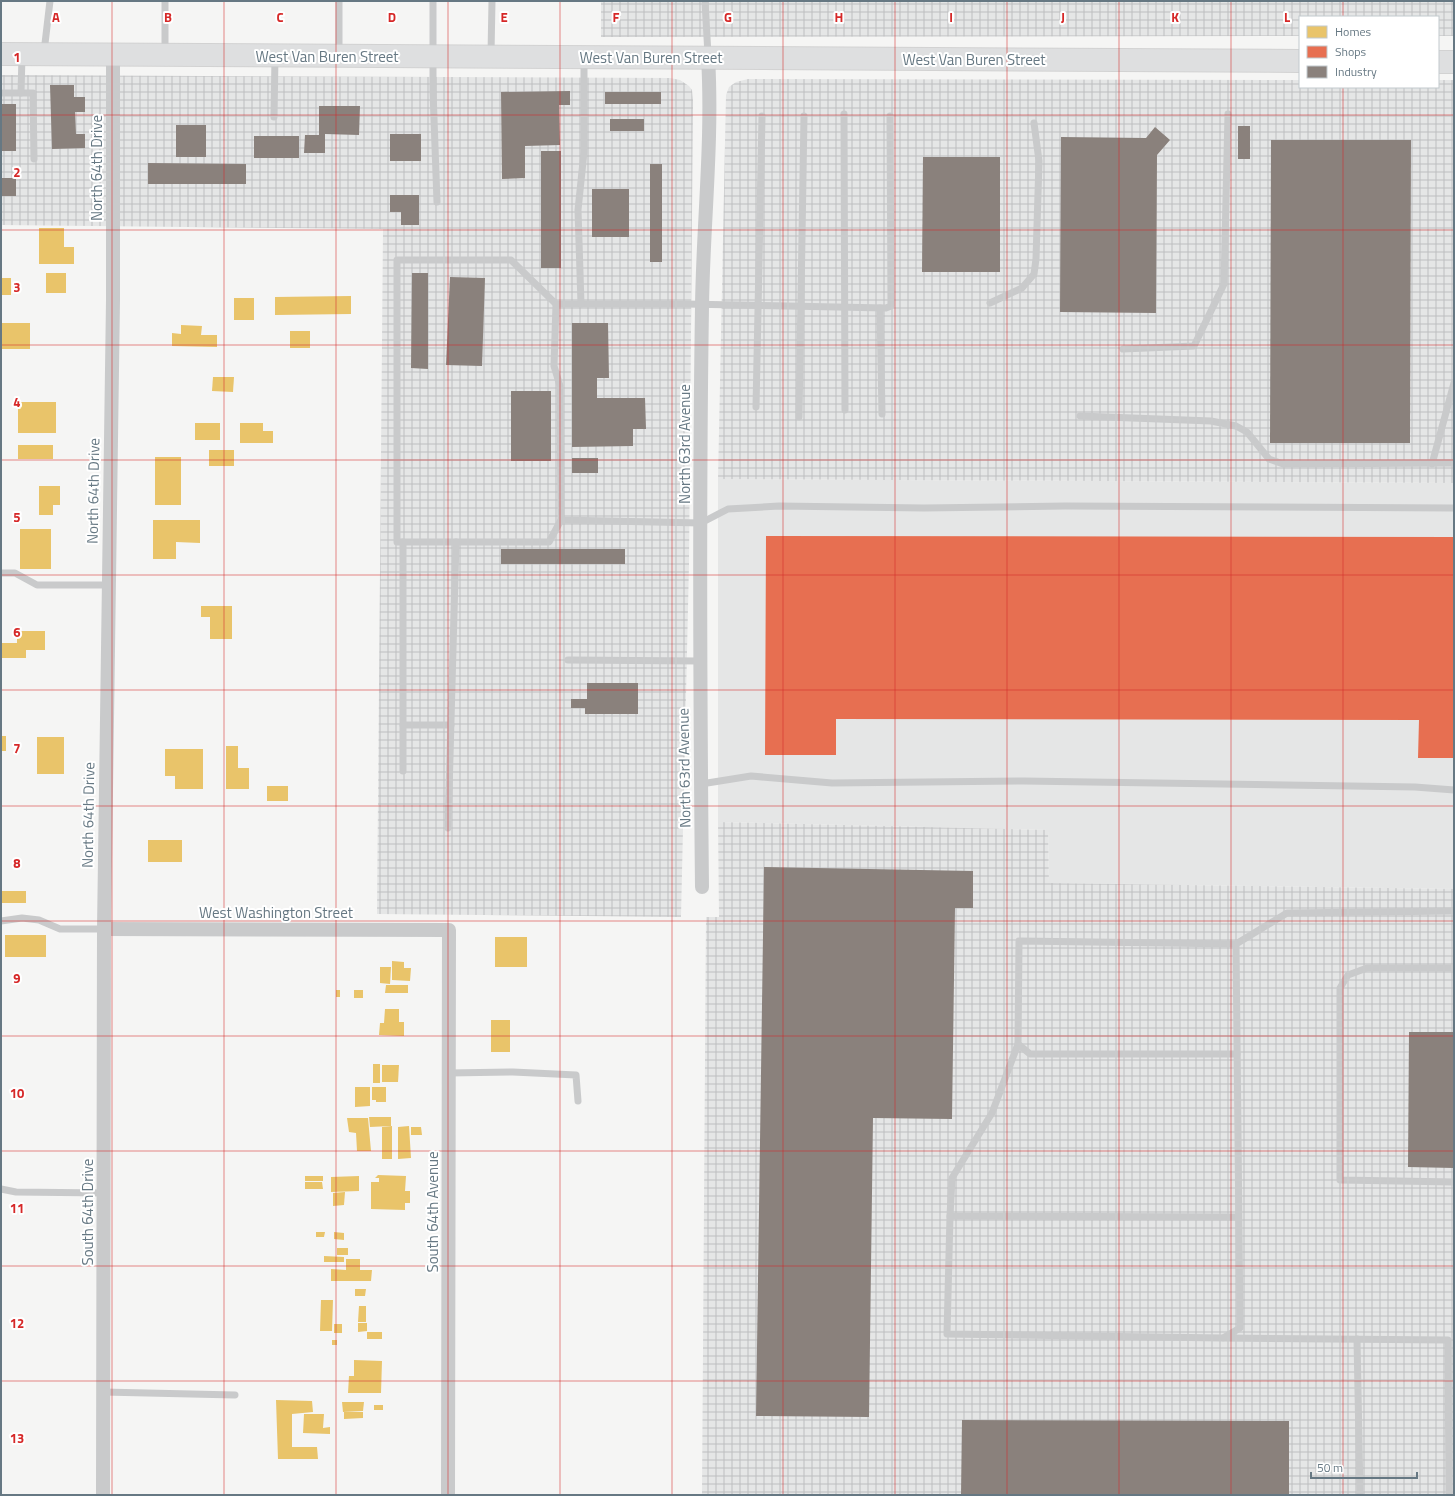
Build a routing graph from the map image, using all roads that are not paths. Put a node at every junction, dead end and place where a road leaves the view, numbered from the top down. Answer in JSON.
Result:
{"nodes":[{"id":1,"x":50,"y":1,"type":"edge"},
{"id":2,"x":164,"y":1,"type":"edge"},
{"id":3,"x":339,"y":1,"type":"edge"},
{"id":4,"x":433,"y":1,"type":"edge"},
{"id":5,"x":492,"y":1,"type":"edge"},
{"id":6,"x":705,"y":1,"type":"edge"},
{"id":7,"x":11,"y":54,"type":"edge"},
{"id":8,"x":44,"y":54,"type":"junction"},
{"id":9,"x":114,"y":54,"type":"junction"},
{"id":10,"x":165,"y":55,"type":"junction"},
{"id":11,"x":275,"y":55,"type":"junction"},
{"id":12,"x":339,"y":56,"type":"junction"},
{"id":13,"x":433,"y":56,"type":"junction"},
{"id":14,"x":491,"y":56,"type":"junction"},
{"id":15,"x":584,"y":57,"type":"junction"},
{"id":16,"x":708,"y":57,"type":"junction"},
{"id":17,"x":1299,"y":61,"type":"edge"},
{"id":18,"x":1439,"y":62,"type":"edge"},
{"id":19,"x":1454,"y":62,"type":"edge"},
{"id":20,"x":1,"y":93,"type":"edge"},
{"id":21,"x":21,"y":93,"type":"junction"},
{"id":22,"x":844,"y":114,"type":"dead end"},
{"id":23,"x":1228,"y":114,"type":"dead end"},
{"id":24,"x":762,"y":116,"type":"dead end"},
{"id":25,"x":804,"y":116,"type":"dead end"},
{"id":26,"x":890,"y":116,"type":"dead end"},
{"id":27,"x":274,"y":117,"type":"dead end"},
{"id":28,"x":1034,"y":123,"type":"dead end"},
{"id":29,"x":34,"y":159,"type":"dead end"},
{"id":30,"x":437,"y":202,"type":"dead end"},
{"id":31,"x":990,"y":303,"type":"dead end"},
{"id":32,"x":556,"y":304,"type":"junction"},
{"id":33,"x":581,"y":304,"type":"junction"},
{"id":34,"x":702,"y":305,"type":"junction"},
{"id":35,"x":759,"y":306,"type":"junction"},
{"id":36,"x":801,"y":307,"type":"junction"},
{"id":37,"x":845,"y":307,"type":"junction"},
{"id":38,"x":880,"y":308,"type":"junction"},
{"id":39,"x":1123,"y":348,"type":"dead end"},
{"id":40,"x":1454,"y":383,"type":"edge"},
{"id":41,"x":756,"y":407,"type":"dead end"},
{"id":42,"x":845,"y":410,"type":"dead end"},
{"id":43,"x":882,"y":414,"type":"dead end"},
{"id":44,"x":1080,"y":416,"type":"dead end"},
{"id":45,"x":799,"y":418,"type":"dead end"},
{"id":46,"x":1454,"y":463,"type":"edge"},
{"id":47,"x":1432,"y":464,"type":"junction"},
{"id":48,"x":1454,"y":508,"type":"edge"},
{"id":49,"x":561,"y":520,"type":"junction"},
{"id":50,"x":701,"y":523,"type":"junction"},
{"id":51,"x":403,"y":542,"type":"junction"},
{"id":52,"x":456,"y":542,"type":"junction"},
{"id":53,"x":1,"y":572,"type":"edge"},
{"id":54,"x":109,"y":585,"type":"junction"},
{"id":55,"x":568,"y":660,"type":"dead end"},
{"id":56,"x":700,"y":661,"type":"junction"},
{"id":57,"x":403,"y":726,"type":"junction"},
{"id":58,"x":451,"y":726,"type":"junction"},
{"id":59,"x":403,"y":771,"type":"dead end"},
{"id":60,"x":701,"y":784,"type":"junction"},
{"id":61,"x":1454,"y":790,"type":"edge"},
{"id":62,"x":448,"y":828,"type":"dead end"},
{"id":63,"x":702,"y":888,"type":"dead end"},
{"id":64,"x":1454,"y":911,"type":"edge"},
{"id":65,"x":1,"y":921,"type":"edge"},
{"id":66,"x":104,"y":929,"type":"junction"},
{"id":67,"x":449,"y":930,"type":"joint"},
{"id":68,"x":1236,"y":944,"type":"junction"},
{"id":69,"x":1454,"y":968,"type":"edge"},
{"id":70,"x":1018,"y":1044,"type":"junction"},
{"id":71,"x":1237,"y":1054,"type":"junction"},
{"id":72,"x":449,"y":1073,"type":"junction"},
{"id":73,"x":578,"y":1101,"type":"dead end"},
{"id":74,"x":1454,"y":1182,"type":"edge"},
{"id":75,"x":1,"y":1188,"type":"edge"},
{"id":76,"x":104,"y":1193,"type":"junction"},
{"id":77,"x":950,"y":1216,"type":"junction"},
{"id":78,"x":1238,"y":1217,"type":"junction"},
{"id":79,"x":1223,"y":1338,"type":"junction"},
{"id":80,"x":1357,"y":1339,"type":"junction"},
{"id":81,"x":103,"y":1392,"type":"junction"},
{"id":82,"x":235,"y":1395,"type":"dead end"},
{"id":83,"x":103,"y":1495,"type":"edge"},
{"id":84,"x":448,"y":1495,"type":"edge"},
{"id":85,"x":1360,"y":1495,"type":"edge"},
{"id":86,"x":1449,"y":1495,"type":"edge"}],
"edges":[{"from":1,"to":8,"type":"lane"},
{"from":2,"to":10,"type":"lane"},
{"from":3,"to":12,"type":"lane"},
{"from":4,"to":13,"type":"lane"},
{"from":5,"to":14,"type":"lane"},
{"from":6,"to":16,"type":"lane","name":"North 63rd Avenue"},
{"from":7,"to":8,"type":"main road","name":"West Van Buren Street"},
{"from":7,"to":21,"type":"lane"},
{"from":8,"to":9,"type":"main road","name":"West Van Buren Street"},
{"from":9,"to":10,"type":"main road","name":"West Van Buren Street"},
{"from":9,"to":54,"type":"street","name":"North 64th Drive"},
{"from":10,"to":11,"type":"main road","name":"West Van Buren Street"},
{"from":11,"to":12,"type":"main road","name":"West Van Buren Street"},
{"from":11,"to":27,"type":"lane"},
{"from":12,"to":13,"type":"main road","name":"West Van Buren Street"},
{"from":13,"to":14,"type":"main road","name":"West Van Buren Street"},
{"from":13,"to":30,"type":"lane"},
{"from":14,"to":15,"type":"main road","name":"West Van Buren Street"},
{"from":15,"to":16,"type":"main road","name":"West Van Buren Street"},
{"from":15,"to":33,"type":"lane"},
{"from":16,"to":17,"type":"main road","name":"West Van Buren Street"},
{"from":16,"to":34,"type":"street","name":"North 63rd Avenue"},
{"from":18,"to":19,"type":"main road"},
{"from":20,"to":21,"type":"lane"},
{"from":21,"to":29,"type":"lane"},
{"from":22,"to":37,"type":"lane"},
{"from":23,"to":39,"type":"lane"},
{"from":24,"to":35,"type":"lane"},
{"from":25,"to":36,"type":"lane"},
{"from":26,"to":38,"type":"lane"},
{"from":28,"to":31,"type":"lane"},
{"from":32,"to":33,"type":"lane"},
{"from":32,"to":49,"type":"lane"},
{"from":32,"to":51,"type":"lane"},
{"from":33,"to":34,"type":"lane"},
{"from":34,"to":35,"type":"lane"},
{"from":34,"to":50,"type":"street","name":"North 63rd Avenue"},
{"from":35,"to":36,"type":"lane"},
{"from":35,"to":41,"type":"lane"},
{"from":36,"to":37,"type":"lane"},
{"from":36,"to":45,"type":"lane"},
{"from":37,"to":38,"type":"lane"},
{"from":37,"to":42,"type":"lane"},
{"from":38,"to":43,"type":"lane"},
{"from":40,"to":47,"type":"lane"},
{"from":44,"to":47,"type":"lane"},
{"from":46,"to":47,"type":"lane"},
{"from":48,"to":50,"type":"lane"},
{"from":49,"to":50,"type":"lane"},
{"from":49,"to":52,"type":"lane"},
{"from":50,"to":56,"type":"street","name":"North 63rd Avenue"},
{"from":51,"to":52,"type":"lane"},
{"from":51,"to":57,"type":"lane"},
{"from":52,"to":58,"type":"lane"},
{"from":53,"to":54,"type":"lane"},
{"from":54,"to":66,"type":"street","name":"North 64th Drive"},
{"from":55,"to":56,"type":"lane"},
{"from":56,"to":60,"type":"street","name":"North 63rd Avenue"},
{"from":57,"to":58,"type":"lane"},
{"from":57,"to":59,"type":"lane"},
{"from":58,"to":62,"type":"lane"},
{"from":60,"to":61,"type":"lane"},
{"from":60,"to":63,"type":"street","name":"North 63rd Avenue"},
{"from":64,"to":68,"type":"lane"},
{"from":65,"to":66,"type":"lane"},
{"from":66,"to":67,"type":"street","name":"West Washington Street"},
{"from":66,"to":76,"type":"street","name":"South 64th Drive"},
{"from":67,"to":72,"type":"street","name":"South 64th Avenue"},
{"from":68,"to":70,"type":"lane"},
{"from":68,"to":71,"type":"lane"},
{"from":69,"to":74,"type":"lane"},
{"from":70,"to":71,"type":"lane"},
{"from":70,"to":77,"type":"lane"},
{"from":71,"to":78,"type":"lane"},
{"from":72,"to":73,"type":"lane"},
{"from":72,"to":84,"type":"street","name":"South 64th Avenue"},
{"from":75,"to":76,"type":"lane"},
{"from":76,"to":81,"type":"street","name":"South 64th Drive"},
{"from":77,"to":78,"type":"lane"},
{"from":77,"to":79,"type":"lane"},
{"from":78,"to":79,"type":"lane"},
{"from":79,"to":80,"type":"lane"},
{"from":80,"to":85,"type":"lane"},
{"from":80,"to":86,"type":"lane"},
{"from":81,"to":82,"type":"lane"},
{"from":81,"to":83,"type":"street","name":"South 64th Drive"}]}
